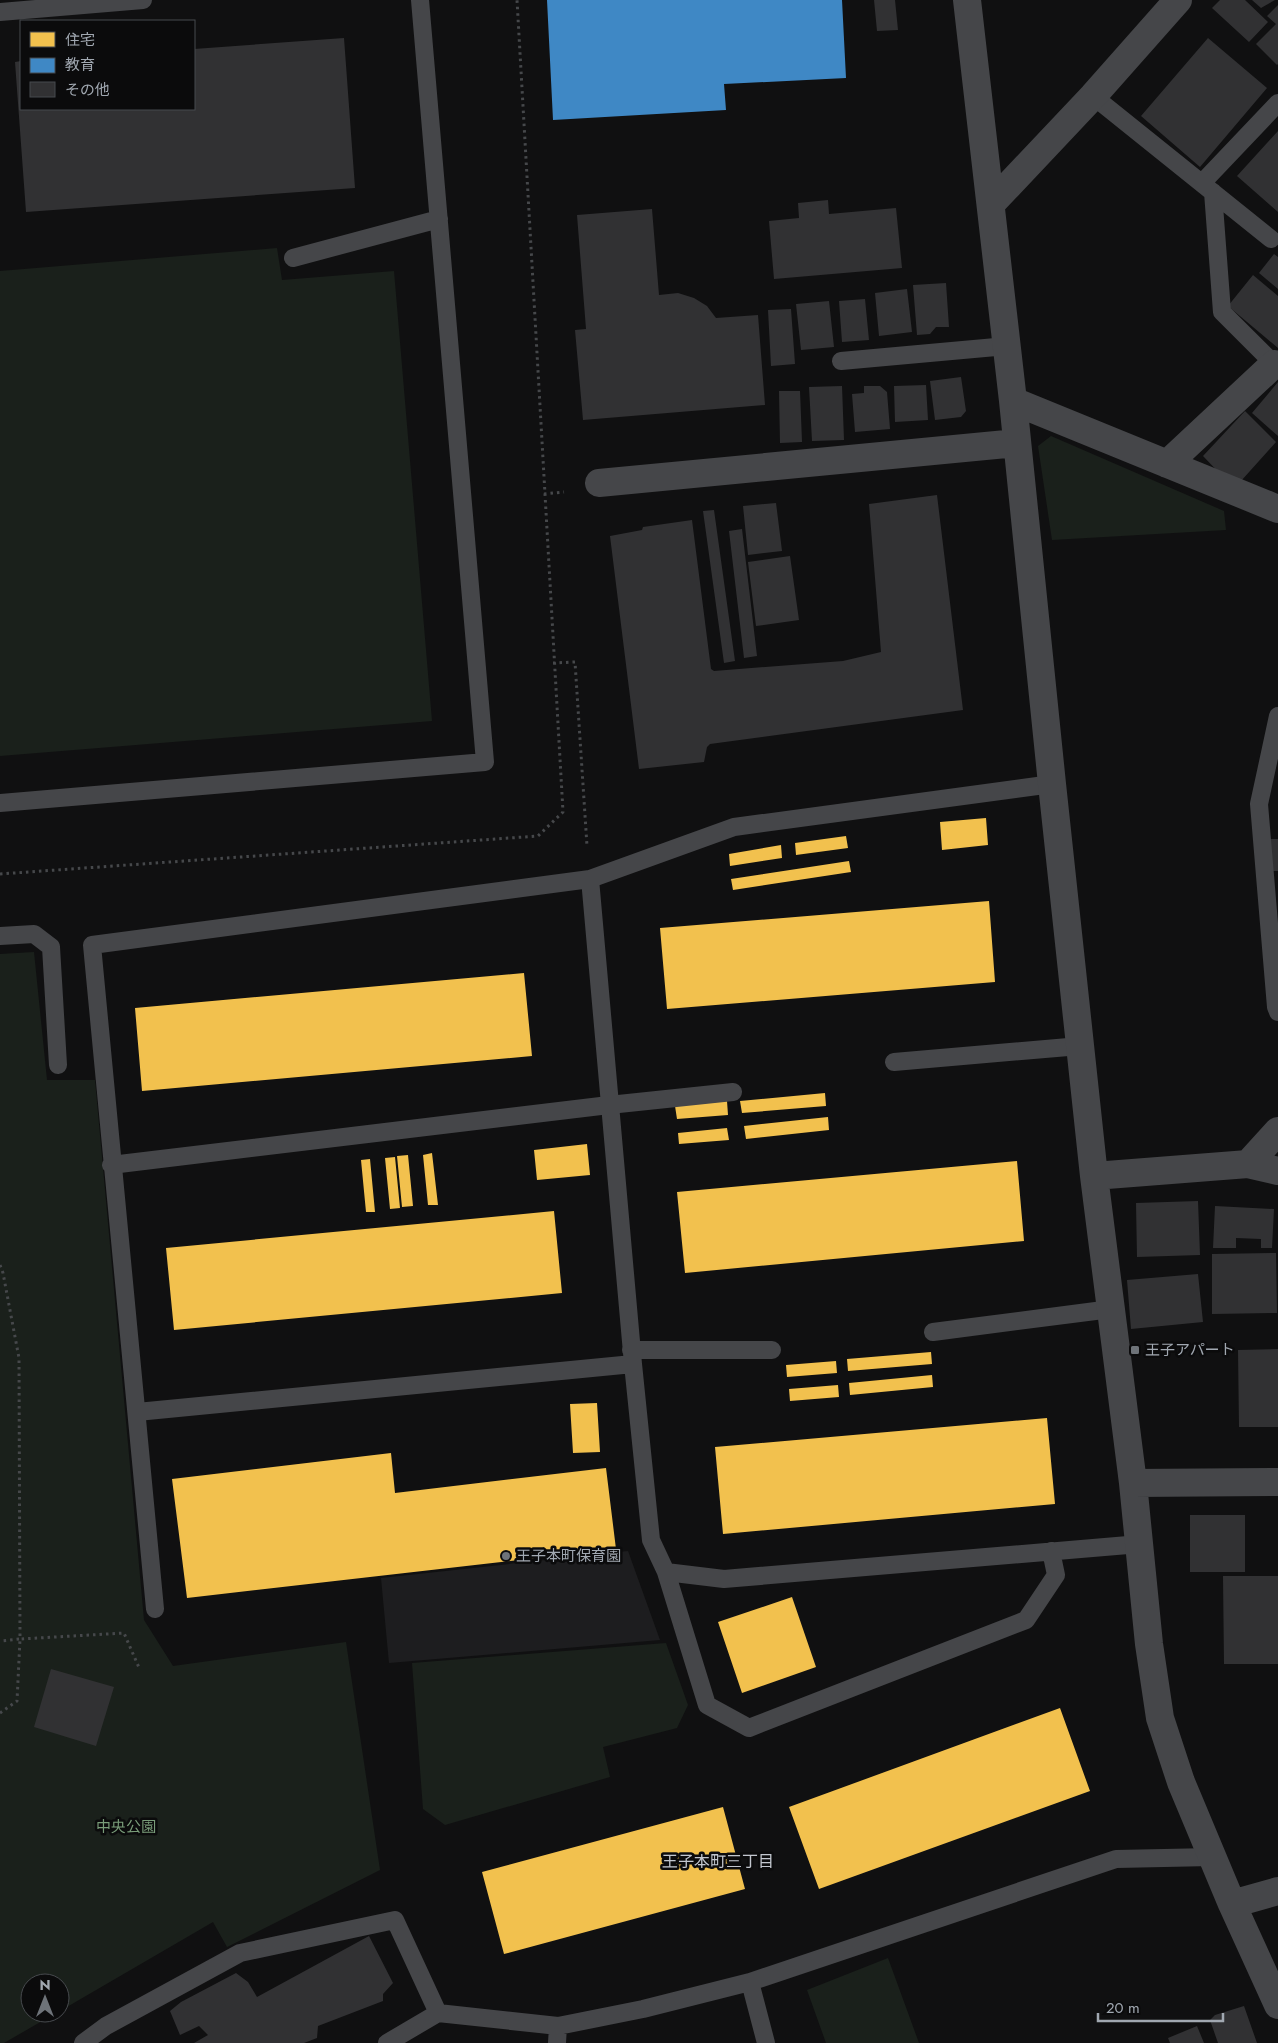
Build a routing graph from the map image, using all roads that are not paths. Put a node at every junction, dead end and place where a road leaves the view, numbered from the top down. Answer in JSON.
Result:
{"nodes":[{"id":1,"x":143,"y":0,"type":"edge"},
{"id":2,"x":420,"y":0,"type":"edge"},
{"id":3,"x":967,"y":0,"type":"edge"},
{"id":4,"x":1178,"y":0,"type":"edge"},
{"id":5,"x":0,"y":12,"type":"edge"},
{"id":6,"x":1093,"y":96,"type":"junction"},
{"id":7,"x":1278,"y":103,"type":"edge"},
{"id":8,"x":1207,"y":187,"type":"junction"},
{"id":9,"x":992,"y":204,"type":"junction"},
{"id":10,"x":439,"y":219,"type":"junction"},
{"id":11,"x":1271,"y":239,"type":"dead end"},
{"id":12,"x":293,"y":258,"type":"dead end"},
{"id":13,"x":1007,"y":346,"type":"junction"},
{"id":14,"x":841,"y":362,"type":"dead end"},
{"id":15,"x":1276,"y":363,"type":"edge"},
{"id":16,"x":1014,"y":401,"type":"junction"},
{"id":17,"x":1018,"y":443,"type":"junction"},
{"id":18,"x":1167,"y":464,"type":"junction"},
{"id":19,"x":599,"y":483,"type":"dead end"},
{"id":20,"x":1278,"y":509,"type":"edge"},
{"id":21,"x":1278,"y":716,"type":"edge"},
{"id":22,"x":1052,"y":784,"type":"junction"},
{"id":23,"x":0,"y":803,"type":"edge"},
{"id":24,"x":590,"y":880,"type":"junction"},
{"id":25,"x":0,"y":936,"type":"edge"},
{"id":26,"x":1278,"y":1012,"type":"edge"},
{"id":27,"x":1080,"y":1046,"type":"junction"},
{"id":28,"x":894,"y":1062,"type":"dead end"},
{"id":29,"x":58,"y":1065,"type":"dead end"},
{"id":30,"x":732,"y":1092,"type":"dead end"},
{"id":31,"x":609,"y":1105,"type":"junction"},
{"id":32,"x":1278,"y":1130,"type":"edge"},
{"id":33,"x":1248,"y":1164,"type":"junction"},
{"id":34,"x":111,"y":1165,"type":"junction"},
{"id":35,"x":1278,"y":1171,"type":"edge"},
{"id":36,"x":1094,"y":1176,"type":"junction"},
{"id":37,"x":1111,"y":1309,"type":"junction"},
{"id":38,"x":933,"y":1332,"type":"dead end"},
{"id":39,"x":772,"y":1350,"type":"dead end"},
{"id":40,"x":632,"y":1357,"type":"junction"},
{"id":41,"x":137,"y":1412,"type":"junction"},
{"id":42,"x":1278,"y":1482,"type":"edge"},
{"id":43,"x":1133,"y":1484,"type":"junction"},
{"id":44,"x":1140,"y":1544,"type":"junction"},
{"id":45,"x":1051,"y":1551,"type":"junction"},
{"id":46,"x":666,"y":1572,"type":"junction"},
{"id":47,"x":155,"y":1609,"type":"dead end"},
{"id":48,"x":1212,"y":1856,"type":"junction"},
{"id":49,"x":1278,"y":1891,"type":"edge"},
{"id":50,"x":1232,"y":1904,"type":"junction"},
{"id":51,"x":750,"y":1982,"type":"junction"},
{"id":52,"x":1275,"y":1992,"type":"edge"},
{"id":53,"x":438,"y":2013,"type":"junction"},
{"id":54,"x":558,"y":2035,"type":"edge"},
{"id":55,"x":83,"y":2043,"type":"edge"},
{"id":56,"x":387,"y":2043,"type":"edge"},
{"id":57,"x":766,"y":2043,"type":"edge"}],
"edges":[{"from":1,"to":5,"type":"lane"},
{"from":2,"to":10,"type":"lane"},
{"from":3,"to":9,"type":"street"},
{"from":4,"to":6,"type":"street"},
{"from":6,"to":8,"type":"lane"},
{"from":6,"to":9,"type":"street"},
{"from":7,"to":8,"type":"lane"},
{"from":8,"to":11,"type":"lane"},
{"from":8,"to":15,"type":"lane"},
{"from":9,"to":13,"type":"street"},
{"from":10,"to":12,"type":"lane"},
{"from":10,"to":23,"type":"lane"},
{"from":13,"to":14,"type":"lane"},
{"from":13,"to":16,"type":"street"},
{"from":15,"to":18,"type":"street"},
{"from":16,"to":17,"type":"street"},
{"from":16,"to":18,"type":"street"},
{"from":17,"to":19,"type":"street"},
{"from":17,"to":22,"type":"street"},
{"from":18,"to":20,"type":"street"},
{"from":21,"to":26,"type":"lane"},
{"from":22,"to":24,"type":"lane"},
{"from":22,"to":27,"type":"street"},
{"from":24,"to":31,"type":"lane"},
{"from":24,"to":34,"type":"lane"},
{"from":25,"to":29,"type":"lane"},
{"from":27,"to":28,"type":"lane"},
{"from":27,"to":36,"type":"street"},
{"from":30,"to":31,"type":"lane"},
{"from":31,"to":34,"type":"lane"},
{"from":31,"to":40,"type":"lane"},
{"from":32,"to":33,"type":"street"},
{"from":33,"to":35,"type":"street"},
{"from":33,"to":36,"type":"street"},
{"from":34,"to":41,"type":"lane"},
{"from":36,"to":37,"type":"street"},
{"from":37,"to":38,"type":"lane"},
{"from":37,"to":43,"type":"street"},
{"from":39,"to":40,"type":"lane"},
{"from":40,"to":41,"type":"lane"},
{"from":40,"to":46,"type":"lane"},
{"from":41,"to":47,"type":"lane"},
{"from":42,"to":43,"type":"street"},
{"from":43,"to":44,"type":"street"},
{"from":44,"to":45,"type":"lane"},
{"from":44,"to":48,"type":"street"},
{"from":45,"to":46,"type":"lane"},
{"from":45,"to":46,"type":"lane"},
{"from":48,"to":50,"type":"street"},
{"from":48,"to":51,"type":"lane"},
{"from":49,"to":50,"type":"street"},
{"from":50,"to":52,"type":"street"},
{"from":51,"to":54,"type":"lane"},
{"from":51,"to":57,"type":"lane"},
{"from":53,"to":54,"type":"lane"},
{"from":53,"to":55,"type":"lane"},
{"from":53,"to":56,"type":"lane"}]}
